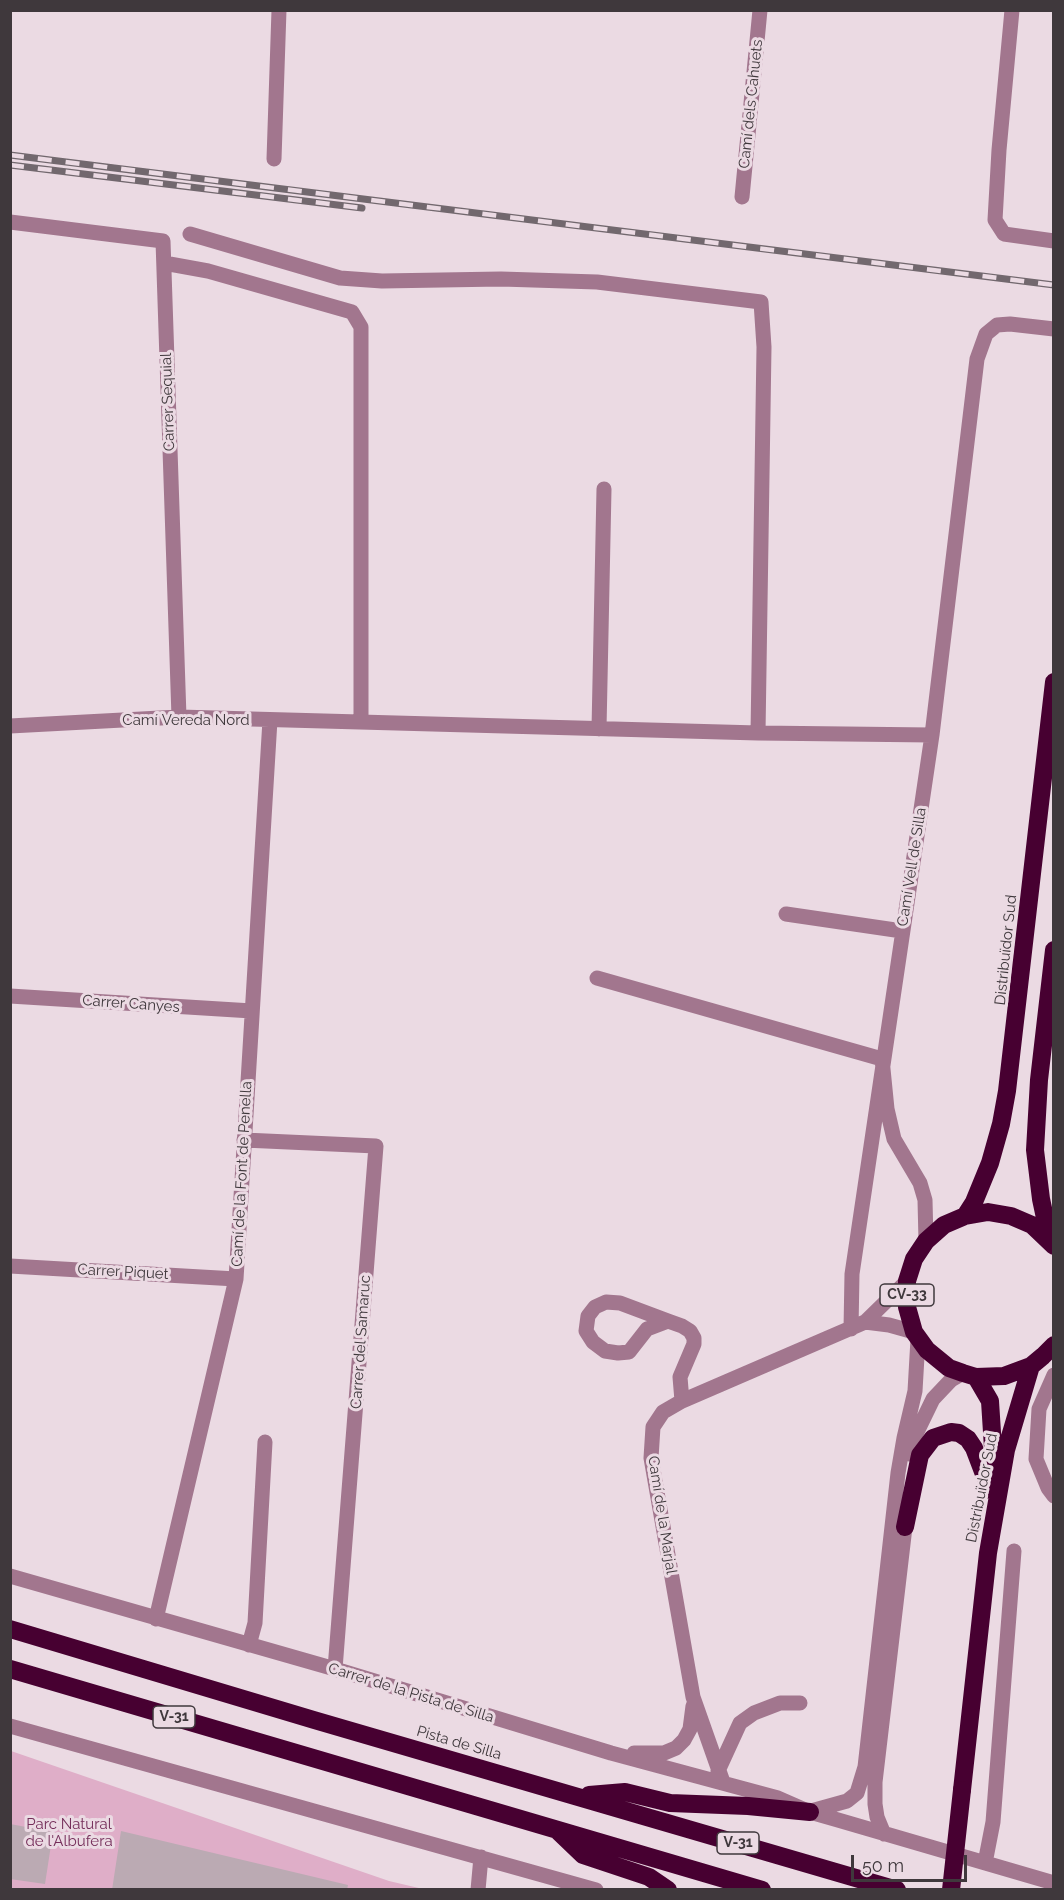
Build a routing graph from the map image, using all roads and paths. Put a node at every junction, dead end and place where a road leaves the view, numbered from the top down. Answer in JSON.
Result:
{"nodes":[{"id":1,"x":279,"y":10,"type":"edge"},
{"id":2,"x":760,"y":10,"type":"edge"},
{"id":3,"x":1012,"y":10,"type":"edge"},
{"id":4,"x":274,"y":159,"type":"dead end"},
{"id":5,"x":742,"y":197,"type":"dead end"},
{"id":6,"x":10,"y":222,"type":"edge"},
{"id":7,"x":190,"y":234,"type":"dead end"},
{"id":8,"x":1053,"y":241,"type":"edge"},
{"id":9,"x":164,"y":263,"type":"junction"},
{"id":10,"x":1053,"y":329,"type":"edge"},
{"id":11,"x":604,"y":489,"type":"dead end"},
{"id":12,"x":1053,"y":682,"type":"edge"},
{"id":13,"x":179,"y":717,"type":"junction"},
{"id":14,"x":270,"y":720,"type":"junction"},
{"id":15,"x":362,"y":721,"type":"junction"},
{"id":16,"x":10,"y":726,"type":"edge"},
{"id":17,"x":599,"y":729,"type":"junction"},
{"id":18,"x":758,"y":733,"type":"junction"},
{"id":19,"x":932,"y":735,"type":"junction"},
{"id":20,"x":786,"y":914,"type":"dead end"},
{"id":21,"x":902,"y":931,"type":"junction"},
{"id":22,"x":1053,"y":950,"type":"edge"},
{"id":23,"x":597,"y":978,"type":"dead end"},
{"id":24,"x":10,"y":996,"type":"edge"},
{"id":25,"x":252,"y":1011,"type":"junction"},
{"id":26,"x":882,"y":1059,"type":"junction"},
{"id":27,"x":244,"y":1140,"type":"junction"},
{"id":28,"x":965,"y":1216,"type":"junction"},
{"id":29,"x":926,"y":1240,"type":"junction"},
{"id":30,"x":1052,"y":1243,"type":"edge"},
{"id":31,"x":10,"y":1266,"type":"edge"},
{"id":32,"x":236,"y":1279,"type":"junction"},
{"id":33,"x":907,"y":1281,"type":"junction"},
{"id":34,"x":668,"y":1321,"type":"junction"},
{"id":35,"x":866,"y":1322,"type":"junction"},
{"id":36,"x":851,"y":1329,"type":"junction"},
{"id":37,"x":916,"y":1335,"type":"junction"},
{"id":38,"x":1053,"y":1345,"type":"edge"},
{"id":39,"x":1030,"y":1366,"type":"junction"},
{"id":40,"x":969,"y":1375,"type":"junction"},
{"id":41,"x":1053,"y":1375,"type":"edge"},
{"id":42,"x":682,"y":1401,"type":"junction"},
{"id":43,"x":265,"y":1442,"type":"dead end"},
{"id":44,"x":990,"y":1490,"type":"junction"},
{"id":45,"x":1053,"y":1496,"type":"edge"},
{"id":46,"x":905,"y":1527,"type":"junction"},
{"id":47,"x":1014,"y":1551,"type":"dead end"},
{"id":48,"x":988,"y":1553,"type":"junction"},
{"id":49,"x":10,"y":1576,"type":"edge"},
{"id":50,"x":156,"y":1619,"type":"junction"},
{"id":51,"x":10,"y":1629,"type":"edge"},
{"id":52,"x":249,"y":1645,"type":"junction"},
{"id":53,"x":10,"y":1669,"type":"edge"},
{"id":54,"x":335,"y":1670,"type":"junction"},
{"id":55,"x":693,"y":1697,"type":"junction"},
{"id":56,"x":800,"y":1704,"type":"dead end"},
{"id":57,"x":10,"y":1726,"type":"edge"},
{"id":58,"x":611,"y":1753,"type":"junction"},
{"id":59,"x":720,"y":1776,"type":"junction"},
{"id":60,"x":579,"y":1796,"type":"junction"},
{"id":61,"x":810,"y":1812,"type":"junction"},
{"id":62,"x":553,"y":1827,"type":"junction"},
{"id":63,"x":884,"y":1834,"type":"junction"},
{"id":64,"x":481,"y":1857,"type":"junction"},
{"id":65,"x":985,"y":1863,"type":"junction"},
{"id":66,"x":1053,"y":1883,"type":"edge"},
{"id":67,"x":478,"y":1890,"type":"edge"},
{"id":68,"x":596,"y":1890,"type":"edge"},
{"id":69,"x":668,"y":1890,"type":"edge"},
{"id":70,"x":762,"y":1890,"type":"edge"},
{"id":71,"x":897,"y":1890,"type":"edge"},
{"id":72,"x":951,"y":1890,"type":"edge"}],
"edges":[{"from":1,"to":4,"type":"street"},
{"from":2,"to":5,"type":"street","name":"Camí dels Cahuets"},
{"from":3,"to":8,"type":"street"},
{"from":6,"to":9,"type":"street","name":"Carrer Sequial"},
{"from":7,"to":18,"type":"street"},
{"from":9,"to":13,"type":"street","name":"Carrer Sequial"},
{"from":9,"to":15,"type":"street"},
{"from":10,"to":19,"type":"street","name":"Camí Vell de Silla"},
{"from":11,"to":17,"type":"street"},
{"from":12,"to":28,"type":"highway","name":"Distribuïdor Sud"},
{"from":13,"to":14,"type":"street","name":"Camí Vereda Nord"},
{"from":13,"to":16,"type":"street","name":"Camí Vereda Nord"},
{"from":14,"to":15,"type":"street","name":"Camí Vereda Nord"},
{"from":14,"to":25,"type":"street","name":"Camí de la Font de Penella"},
{"from":15,"to":17,"type":"street","name":"Camí Vereda Nord"},
{"from":17,"to":18,"type":"street"},
{"from":18,"to":19,"type":"street"},
{"from":19,"to":21,"type":"street","name":"Camí Vell de Silla"},
{"from":20,"to":21,"type":"street"},
{"from":21,"to":26,"type":"street","name":"Camí Vell de Silla"},
{"from":22,"to":30,"type":"highway","number":"CV-33"},
{"from":23,"to":26,"type":"street"},
{"from":24,"to":25,"type":"street","name":"Carrer Canyes"},
{"from":25,"to":27,"type":"street","name":"Camí de la Font de Penella"},
{"from":26,"to":29,"type":"street"},
{"from":26,"to":36,"type":"street","name":"Camí Vell de Silla"},
{"from":27,"to":32,"type":"street","name":"Camí de la Font de Penella"},
{"from":27,"to":54,"type":"street","name":"Carrer del Samaruc"},
{"from":28,"to":29,"type":"highway","number":"CV-33"},
{"from":28,"to":30,"type":"highway","number":"CV-33"},
{"from":29,"to":33,"type":"highway","number":"CV-33"},
{"from":31,"to":32,"type":"street","name":"Carrer Piquet"},
{"from":32,"to":50,"type":"street","name":"Camí de la Font de Penella"},
{"from":33,"to":35,"type":"street","name":"Camí de la Marjal"},
{"from":33,"to":37,"type":"highway","number":"CV-33"},
{"from":34,"to":34,"type":"street"},
{"from":34,"to":42,"type":"street"},
{"from":35,"to":36,"type":"street","name":"Camí de la Marjal"},
{"from":35,"to":37,"type":"street"},
{"from":36,"to":42,"type":"street","name":"Camí de la Marjal"},
{"from":37,"to":40,"type":"highway","number":"CV-33"},
{"from":37,"to":61,"type":"street","number":"CV-33"},
{"from":38,"to":39,"type":"highway"},
{"from":39,"to":40,"type":"highway"},
{"from":39,"to":48,"type":"highway","name":"Distribuïdor Sud"},
{"from":40,"to":44,"type":"highway","name":"Distribuïdor Sud"},
{"from":40,"to":46,"type":"street"},
{"from":41,"to":45,"type":"street"},
{"from":42,"to":55,"type":"street","name":"Camí de la Marjal"},
{"from":43,"to":52,"type":"street"},
{"from":44,"to":46,"type":"highway"},
{"from":44,"to":48,"type":"highway","name":"Distribuïdor Sud"},
{"from":46,"to":63,"type":"street"},
{"from":47,"to":65,"type":"street"},
{"from":48,"to":72,"type":"highway","bridge":true},
{"from":49,"to":50,"type":"street","name":"Carrer de la Pista de Silla"},
{"from":50,"to":52,"type":"street","name":"Carrer de la Pista de Silla"},
{"from":51,"to":60,"type":"highway","name":"Pista de Silla","number":"V-31"},
{"from":52,"to":54,"type":"street","name":"Carrer de la Pista de Silla"},
{"from":53,"to":62,"type":"highway","number":"V-31"},
{"from":54,"to":58,"type":"street","name":"Carrer de la Pista de Silla"},
{"from":55,"to":58,"type":"street","name":"Camí de la Marjal"},
{"from":55,"to":59,"type":"street","name":"Camí de la Marjal"},
{"from":56,"to":59,"type":"street"},
{"from":57,"to":64,"type":"street"},
{"from":58,"to":59,"type":"street","name":"Carrer de la Pista de Silla"},
{"from":59,"to":61,"type":"street","name":"Carrer de la Pista de Silla"},
{"from":60,"to":61,"type":"highway"},
{"from":60,"to":71,"type":"highway","name":"Pista de Silla","number":"V-31"},
{"from":61,"to":63,"type":"street","name":"Carrer de la Pista de Silla"},
{"from":62,"to":69,"type":"highway"},
{"from":62,"to":70,"type":"highway","number":"V-31"},
{"from":63,"to":65,"type":"street","name":"Carrer de la Pista de Silla"},
{"from":64,"to":67,"type":"street"},
{"from":64,"to":68,"type":"street"},
{"from":65,"to":66,"type":"street","name":"Carrer de la Pista de Silla"}]}
